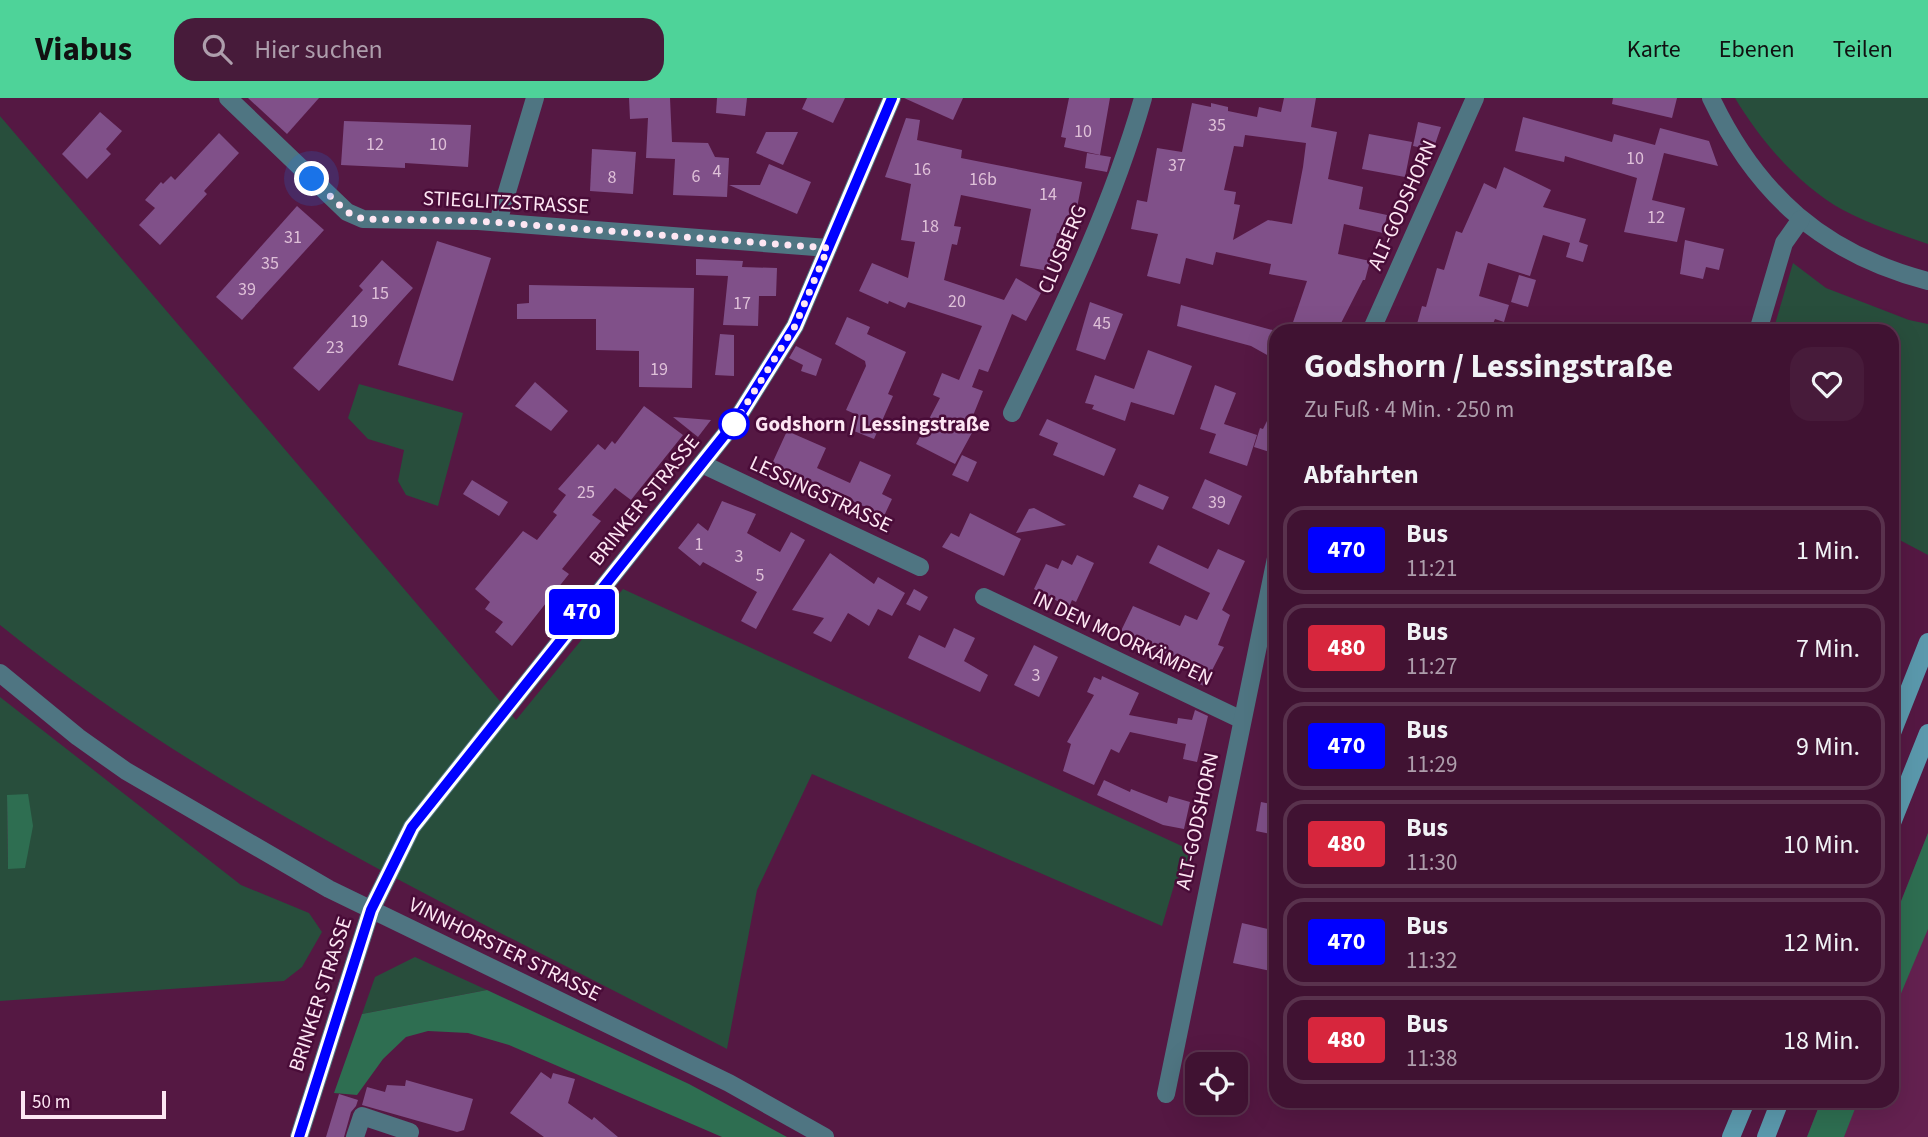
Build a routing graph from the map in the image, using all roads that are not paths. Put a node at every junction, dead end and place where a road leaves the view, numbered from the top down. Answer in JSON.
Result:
{"nodes":[{"id":1,"x":228,"y":98,"type":"edge"},
{"id":2,"x":535,"y":98,"type":"edge"},
{"id":3,"x":892,"y":98,"type":"edge"},
{"id":4,"x":1143,"y":98,"type":"edge"},
{"id":5,"x":1475,"y":98,"type":"edge"},
{"id":6,"x":1711,"y":98,"type":"edge"},
{"id":7,"x":1801,"y":219,"type":"junction"},
{"id":8,"x":498,"y":222,"type":"junction"},
{"id":9,"x":828,"y":248,"type":"junction"},
{"id":10,"x":1928,"y":281,"type":"edge"},
{"id":11,"x":1374,"y":324,"type":"edge"},
{"id":12,"x":1760,"y":324,"type":"edge"},
{"id":13,"x":1012,"y":413,"type":"dead end"},
{"id":14,"x":702,"y":464,"type":"junction"},
{"id":15,"x":920,"y":567,"type":"dead end"},
{"id":16,"x":1269,"y":591,"type":"edge"},
{"id":17,"x":984,"y":597,"type":"dead end"},
{"id":18,"x":1928,"y":642,"type":"edge"},
{"id":19,"x":0,"y":673,"type":"edge"},
{"id":20,"x":1899,"y":715,"type":"edge"},
{"id":21,"x":1242,"y":720,"type":"junction"},
{"id":22,"x":1928,"y":733,"type":"edge"},
{"id":23,"x":1899,"y":806,"type":"edge"},
{"id":24,"x":371,"y":910,"type":"junction"},
{"id":25,"x":1166,"y":1094,"type":"dead end"},
{"id":26,"x":1743,"y":1108,"type":"edge"},
{"id":27,"x":1777,"y":1108,"type":"edge"},
{"id":28,"x":299,"y":1137,"type":"edge"},
{"id":29,"x":355,"y":1137,"type":"edge"},
{"id":30,"x":408,"y":1137,"type":"edge"},
{"id":31,"x":825,"y":1137,"type":"edge"},
{"id":32,"x":1731,"y":1137,"type":"edge"},
{"id":33,"x":1766,"y":1137,"type":"edge"}],
"edges":[{"from":1,"to":8,"type":"street","name":"STIEGLITZSTRASSE"},
{"from":2,"to":8,"type":"street"},
{"from":3,"to":9,"type":"street","name":"BRINKER STRASSE"},
{"from":4,"to":13,"type":"street","name":"CLUSBERG"},
{"from":5,"to":11,"type":"street","name":"ALT-GODSHORN"},
{"from":6,"to":7,"type":"street"},
{"from":7,"to":10,"type":"street"},
{"from":7,"to":12,"type":"street"},
{"from":8,"to":9,"type":"street","name":"STIEGLITZSTRASSE"},
{"from":9,"to":14,"type":"street","name":"BRINKER STRASSE"},
{"from":14,"to":15,"type":"street","name":"LESSINGSTRASSE"},
{"from":14,"to":24,"type":"street","name":"BRINKER STRASSE"},
{"from":16,"to":21,"type":"street","name":"ALT-GODSHORN"},
{"from":17,"to":21,"type":"street","name":"IN DEN MOORKÄMPEN"},
{"from":18,"to":20,"type":"main road"},
{"from":19,"to":24,"type":"street","name":"VINNHORSTER STRASSE"},
{"from":21,"to":25,"type":"street","name":"ALT-GODSHORN"},
{"from":22,"to":23,"type":"main road"},
{"from":24,"to":28,"type":"street","name":"BRINKER STRASSE"},
{"from":24,"to":31,"type":"street","name":"VINNHORSTER STRASSE"},
{"from":26,"to":32,"type":"main road"},
{"from":27,"to":33,"type":"main road"},
{"from":29,"to":30,"type":"street"}]}
